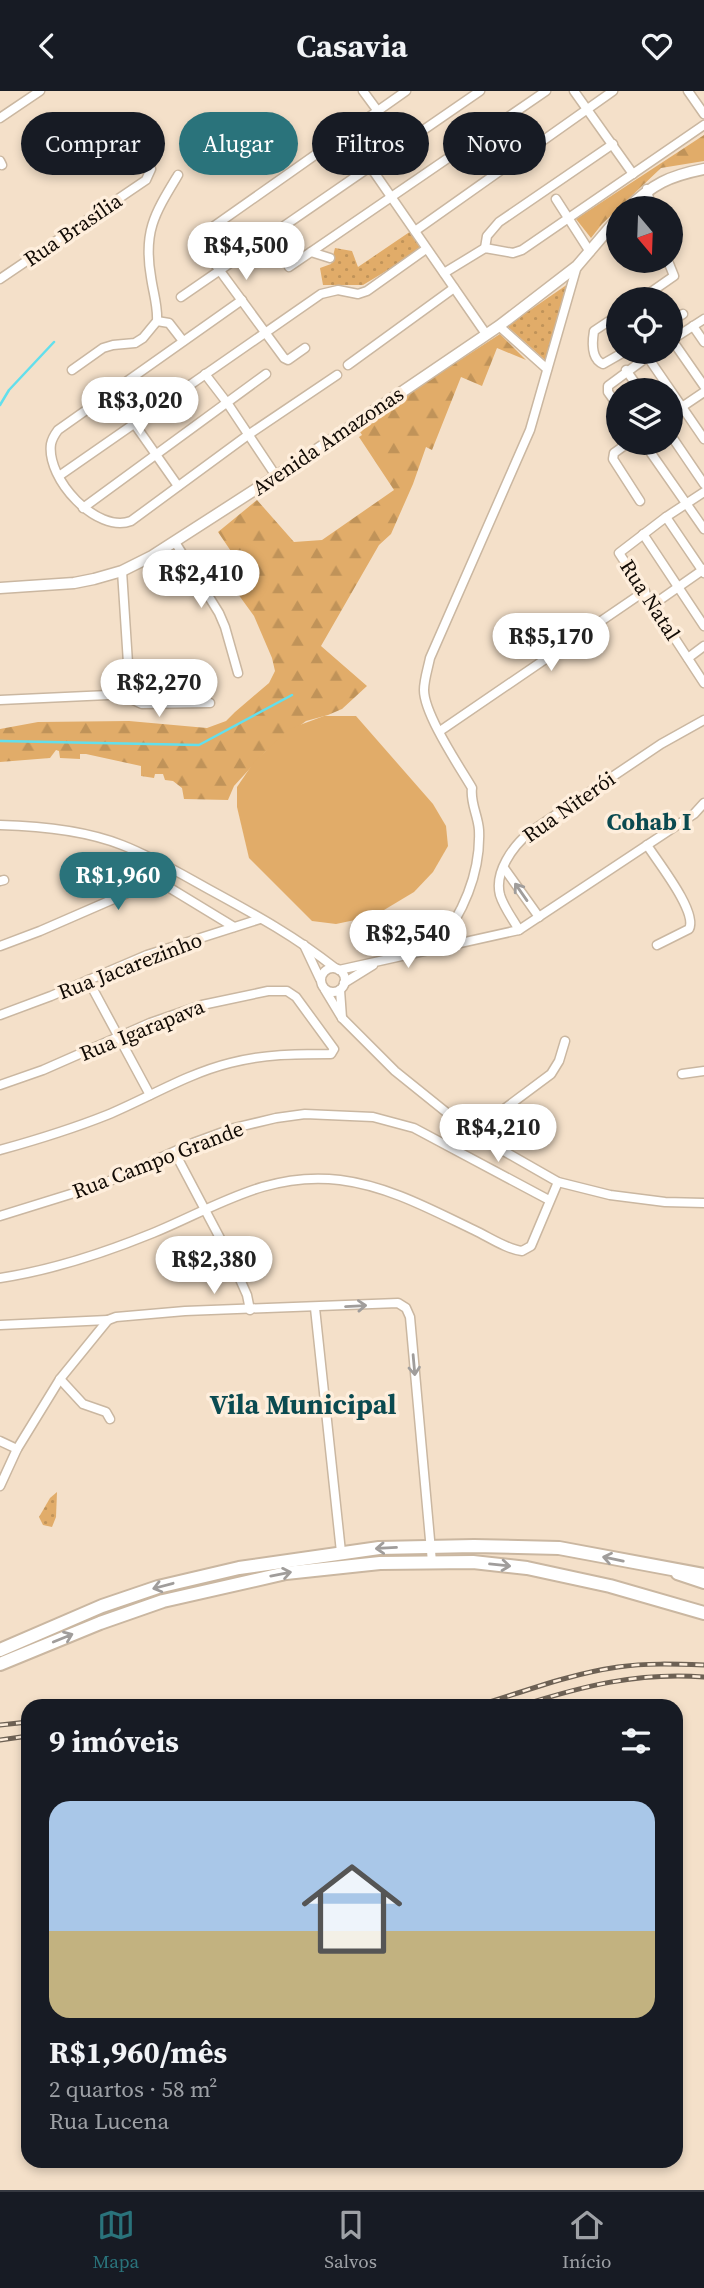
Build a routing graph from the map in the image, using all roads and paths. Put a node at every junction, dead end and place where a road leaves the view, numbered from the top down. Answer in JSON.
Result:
{"nodes":[{"id":1,"x":40,"y":91,"type":"edge"},
{"id":2,"x":363,"y":91,"type":"edge"},
{"id":3,"x":406,"y":91,"type":"edge"},
{"id":4,"x":480,"y":91,"type":"edge"},
{"id":5,"x":546,"y":91,"type":"edge"},
{"id":6,"x":575,"y":91,"type":"edge"},
{"id":7,"x":613,"y":91,"type":"edge"},
{"id":8,"x":688,"y":91,"type":"edge"},
{"id":9,"x":587,"y":108,"type":"junction"},
{"id":10,"x":377,"y":110,"type":"junction"},
{"id":11,"x":374,"y":112,"type":"edge"},
{"id":12,"x":704,"y":114,"type":"edge"},
{"id":13,"x":0,"y":118,"type":"edge"},
{"id":14,"x":704,"y":125,"type":"edge"},
{"id":15,"x":429,"y":126,"type":"edge"},
{"id":16,"x":612,"y":144,"type":"junction"},
{"id":17,"x":312,"y":157,"type":"edge"},
{"id":18,"x":704,"y":169,"type":"edge"},
{"id":19,"x":633,"y":174,"type":"junction"},
{"id":20,"x":148,"y":175,"type":"edge"},
{"id":21,"x":178,"y":175,"type":"dead end"},
{"id":22,"x":358,"y":175,"type":"edge"},
{"id":23,"x":377,"y":175,"type":"edge"},
{"id":24,"x":647,"y":190,"type":"junction"},
{"id":25,"x":641,"y":196,"type":"edge"},
{"id":26,"x":648,"y":196,"type":"edge"},
{"id":27,"x":392,"y":198,"type":"junction"},
{"id":28,"x":556,"y":199,"type":"dead end"},
{"id":29,"x":569,"y":219,"type":"junction"},
{"id":30,"x":415,"y":231,"type":"junction"},
{"id":31,"x":606,"y":233,"type":"edge"},
{"id":32,"x":485,"y":248,"type":"junction"},
{"id":33,"x":426,"y":249,"type":"junction"},
{"id":34,"x":311,"y":252,"type":"junction"},
{"id":35,"x":590,"y":252,"type":"junction"},
{"id":36,"x":330,"y":258,"type":"dead end"},
{"id":37,"x":577,"y":266,"type":"junction"},
{"id":38,"x":289,"y":267,"type":"dead end"},
{"id":39,"x":219,"y":270,"type":"junction"},
{"id":40,"x":444,"y":273,"type":"junction"},
{"id":41,"x":673,"y":273,"type":"edge"},
{"id":42,"x":0,"y":279,"type":"edge"},
{"id":43,"x":659,"y":287,"type":"edge"},
{"id":44,"x":454,"y":288,"type":"junction"},
{"id":45,"x":181,"y":297,"type":"dead end"},
{"id":46,"x":242,"y":300,"type":"junction"},
{"id":47,"x":158,"y":317,"type":"junction"},
{"id":48,"x":704,"y":319,"type":"edge"},
{"id":49,"x":606,"y":323,"type":"edge"},
{"id":50,"x":499,"y":326,"type":"junction"},
{"id":51,"x":693,"y":326,"type":"junction"},
{"id":52,"x":267,"y":329,"type":"junction"},
{"id":53,"x":683,"y":332,"type":"edge"},
{"id":54,"x":486,"y":334,"type":"junction"},
{"id":55,"x":185,"y":339,"type":"junction"},
{"id":56,"x":704,"y":342,"type":"edge"},
{"id":57,"x":305,"y":348,"type":"dead end"},
{"id":58,"x":683,"y":357,"type":"edge"},
{"id":59,"x":606,"y":364,"type":"edge"},
{"id":60,"x":635,"y":364,"type":"edge"},
{"id":61,"x":348,"y":365,"type":"dead end"},
{"id":62,"x":547,"y":369,"type":"junction"},
{"id":63,"x":72,"y":370,"type":"dead end"},
{"id":64,"x":626,"y":370,"type":"junction"},
{"id":65,"x":205,"y":374,"type":"junction"},
{"id":66,"x":266,"y":375,"type":"dead end"},
{"id":67,"x":337,"y":375,"type":"dead end"},
{"id":68,"x":616,"y":378,"type":"edge"},
{"id":69,"x":632,"y":378,"type":"edge"},
{"id":70,"x":704,"y":387,"type":"edge"},
{"id":71,"x":112,"y":392,"type":"junction"},
{"id":72,"x":704,"y":392,"type":"edge"},
{"id":73,"x":228,"y":404,"type":"junction"},
{"id":74,"x":683,"y":406,"type":"edge"},
{"id":75,"x":683,"y":408,"type":"edge"},
{"id":76,"x":135,"y":423,"type":"junction"},
{"id":77,"x":248,"y":435,"type":"junction"},
{"id":78,"x":704,"y":439,"type":"edge"},
{"id":79,"x":683,"y":453,"type":"edge"},
{"id":80,"x":157,"y":455,"type":"junction"},
{"id":81,"x":614,"y":455,"type":"edge"},
{"id":82,"x":652,"y":455,"type":"edge"},
{"id":83,"x":58,"y":476,"type":"junction"},
{"id":84,"x":276,"y":476,"type":"junction"},
{"id":85,"x":704,"y":484,"type":"edge"},
{"id":86,"x":178,"y":487,"type":"junction"},
{"id":87,"x":704,"y":492,"type":"edge"},
{"id":88,"x":640,"y":501,"type":"dead end"},
{"id":89,"x":686,"y":504,"type":"junction"},
{"id":90,"x":83,"y":508,"type":"junction"},
{"id":91,"x":666,"y":517,"type":"junction"},
{"id":92,"x":704,"y":529,"type":"edge"},
{"id":93,"x":643,"y":534,"type":"junction"},
{"id":94,"x":175,"y":542,"type":"junction"},
{"id":95,"x":122,"y":571,"type":"junction"},
{"id":96,"x":703,"y":571,"type":"edge"},
{"id":97,"x":679,"y":587,"type":"junction"},
{"id":98,"x":0,"y":588,"type":"edge"},
{"id":99,"x":645,"y":591,"type":"junction"},
{"id":100,"x":654,"y":604,"type":"junction"},
{"id":101,"x":704,"y":625,"type":"edge"},
{"id":102,"x":704,"y":646,"type":"edge"},
{"id":103,"x":688,"y":658,"type":"junction"},
{"id":104,"x":238,"y":673,"type":"dead end"},
{"id":105,"x":704,"y":683,"type":"edge"},
{"id":106,"x":130,"y":694,"type":"junction"},
{"id":107,"x":0,"y":699,"type":"edge"},
{"id":108,"x":210,"y":703,"type":"dead end"},
{"id":109,"x":704,"y":721,"type":"edge"},
{"id":110,"x":440,"y":731,"type":"junction"},
{"id":111,"x":704,"y":803,"type":"edge"},
{"id":112,"x":0,"y":825,"type":"edge"},
{"id":113,"x":647,"y":845,"type":"junction"},
{"id":114,"x":504,"y":868,"type":"junction"},
{"id":115,"x":539,"y":917,"type":"junction"},
{"id":116,"x":260,"y":919,"type":"junction"},
{"id":117,"x":234,"y":927,"type":"junction"},
{"id":118,"x":519,"y":930,"type":"junction"},
{"id":119,"x":302,"y":943,"type":"junction"},
{"id":120,"x":657,"y":945,"type":"dead end"},
{"id":121,"x":0,"y":946,"type":"edge"},
{"id":122,"x":435,"y":950,"type":"junction"},
{"id":123,"x":376,"y":963,"type":"junction"},
{"id":124,"x":337,"y":969,"type":"junction"},
{"id":125,"x":320,"y":979,"type":"junction"},
{"id":126,"x":88,"y":980,"type":"junction"},
{"id":127,"x":342,"y":987,"type":"junction"},
{"id":128,"x":325,"y":990,"type":"junction"},
{"id":129,"x":0,"y":1015,"type":"edge"},
{"id":130,"x":342,"y":1018,"type":"junction"},
{"id":131,"x":120,"y":1037,"type":"junction"},
{"id":132,"x":565,"y":1041,"type":"dead end"},
{"id":133,"x":704,"y":1072,"type":"edge"},
{"id":134,"x":682,"y":1074,"type":"dead end"},
{"id":135,"x":0,"y":1085,"type":"edge"},
{"id":136,"x":150,"y":1095,"type":"junction"},
{"id":137,"x":472,"y":1133,"type":"junction"},
{"id":138,"x":0,"y":1150,"type":"edge"},
{"id":139,"x":175,"y":1153,"type":"junction"},
{"id":140,"x":558,"y":1182,"type":"junction"},
{"id":141,"x":549,"y":1200,"type":"junction"},
{"id":142,"x":704,"y":1203,"type":"edge"},
{"id":143,"x":204,"y":1208,"type":"junction"},
{"id":144,"x":0,"y":1216,"type":"edge"},
{"id":145,"x":0,"y":1278,"type":"edge"},
{"id":146,"x":314,"y":1308,"type":"junction"},
{"id":147,"x":250,"y":1310,"type":"junction"},
{"id":148,"x":112,"y":1318,"type":"junction"},
{"id":149,"x":0,"y":1325,"type":"edge"},
{"id":150,"x":60,"y":1379,"type":"junction"},
{"id":151,"x":110,"y":1419,"type":"dead end"},
{"id":152,"x":0,"y":1441,"type":"edge"},
{"id":153,"x":17,"y":1449,"type":"junction"},
{"id":154,"x":0,"y":1486,"type":"edge"},
{"id":155,"x":431,"y":1546,"type":"junction"},
{"id":156,"x":341,"y":1552,"type":"junction"},
{"id":157,"x":432,"y":1562,"type":"junction"},
{"id":158,"x":656,"y":1568,"type":"junction"},
{"id":159,"x":704,"y":1575,"type":"edge"},
{"id":160,"x":704,"y":1583,"type":"edge"},
{"id":161,"x":704,"y":1613,"type":"edge"},
{"id":162,"x":0,"y":1650,"type":"edge"},
{"id":163,"x":0,"y":1664,"type":"edge"}],
"edges":[{"from":1,"to":13,"type":"street"},
{"from":2,"to":10,"type":"street"},
{"from":3,"to":10,"type":"street"},
{"from":4,"to":15,"type":"street"},
{"from":5,"to":27,"type":"street"},
{"from":6,"to":9,"type":"street"},
{"from":7,"to":9,"type":"street"},
{"from":8,"to":12,"type":"street"},
{"from":9,"to":16,"type":"street"},
{"from":9,"to":30,"type":"street"},
{"from":10,"to":11,"type":"street"},
{"from":14,"to":19,"type":"street"},
{"from":16,"to":19,"type":"street"},
{"from":16,"to":32,"type":"street"},
{"from":17,"to":39,"type":"street"},
{"from":18,"to":24,"type":"street"},
{"from":19,"to":29,"type":"street"},
{"from":20,"to":42,"type":"street","name":"Rua Brasília"},
{"from":21,"to":47,"type":"street"},
{"from":22,"to":39,"type":"street"},
{"from":23,"to":27,"type":"street"},
{"from":24,"to":25,"type":"street"},
{"from":24,"to":26,"type":"street"},
{"from":27,"to":30,"type":"street"},
{"from":27,"to":34,"type":"street"},
{"from":28,"to":29,"type":"street"},
{"from":29,"to":32,"type":"street"},
{"from":29,"to":35,"type":"street"},
{"from":30,"to":33,"type":"street"},
{"from":31,"to":35,"type":"street","name":"Avenida Amazonas"},
{"from":32,"to":40,"type":"street"},
{"from":33,"to":40,"type":"street"},
{"from":33,"to":52,"type":"street"},
{"from":34,"to":36,"type":"street"},
{"from":34,"to":38,"type":"street"},
{"from":35,"to":37,"type":"street","name":"Avenida Amazonas"},
{"from":37,"to":50,"type":"street","name":"Avenida Amazonas"},
{"from":37,"to":62,"type":"street"},
{"from":39,"to":45,"type":"street"},
{"from":39,"to":46,"type":"street"},
{"from":40,"to":44,"type":"street"},
{"from":41,"to":43,"type":"street"},
{"from":44,"to":54,"type":"street"},
{"from":44,"to":61,"type":"street"},
{"from":46,"to":52,"type":"street"},
{"from":46,"to":55,"type":"street"},
{"from":47,"to":55,"type":"street"},
{"from":47,"to":63,"type":"street"},
{"from":48,"to":51,"type":"street"},
{"from":49,"to":59,"type":"street"},
{"from":50,"to":54,"type":"street","name":"Avenida Amazonas"},
{"from":50,"to":62,"type":"street"},
{"from":51,"to":53,"type":"street"},
{"from":51,"to":56,"type":"street"},
{"from":52,"to":57,"type":"street"},
{"from":52,"to":65,"type":"street"},
{"from":54,"to":84,"type":"street","name":"Avenida Amazonas"},
{"from":55,"to":71,"type":"street"},
{"from":58,"to":70,"type":"street"},
{"from":60,"to":64,"type":"street"},
{"from":62,"to":110,"type":"street"},
{"from":64,"to":68,"type":"street"},
{"from":64,"to":69,"type":"street"},
{"from":65,"to":73,"type":"street"},
{"from":65,"to":76,"type":"street"},
{"from":66,"to":73,"type":"street"},
{"from":67,"to":77,"type":"street"},
{"from":71,"to":76,"type":"street"},
{"from":71,"to":83,"type":"street"},
{"from":72,"to":74,"type":"street"},
{"from":73,"to":77,"type":"street"},
{"from":73,"to":80,"type":"street"},
{"from":75,"to":78,"type":"street"},
{"from":76,"to":80,"type":"street"},
{"from":76,"to":83,"type":"street"},
{"from":77,"to":84,"type":"street"},
{"from":77,"to":86,"type":"street"},
{"from":79,"to":85,"type":"street"},
{"from":80,"to":86,"type":"street"},
{"from":80,"to":90,"type":"street"},
{"from":81,"to":88,"type":"street"},
{"from":82,"to":89,"type":"street"},
{"from":83,"to":90,"type":"street"},
{"from":84,"to":94,"type":"street","name":"Avenida Amazonas"},
{"from":86,"to":90,"type":"street"},
{"from":87,"to":89,"type":"street"},
{"from":89,"to":91,"type":"street"},
{"from":89,"to":92,"type":"street"},
{"from":91,"to":93,"type":"street"},
{"from":91,"to":96,"type":"street"},
{"from":93,"to":97,"type":"street"},
{"from":93,"to":99,"type":"street","name":"Rua Natal"},
{"from":94,"to":95,"type":"street","name":"Avenida Amazonas"},
{"from":94,"to":104,"type":"street"},
{"from":95,"to":98,"type":"street","name":"Avenida Amazonas"},
{"from":95,"to":106,"type":"street"},
{"from":96,"to":97,"type":"street"},
{"from":97,"to":100,"type":"street"},
{"from":97,"to":101,"type":"street"},
{"from":99,"to":100,"type":"street","name":"Rua Natal"},
{"from":99,"to":110,"type":"street"},
{"from":100,"to":103,"type":"street","name":"Rua Natal"},
{"from":102,"to":103,"type":"street"},
{"from":103,"to":105,"type":"street","name":"Rua Natal"},
{"from":106,"to":107,"type":"street"},
{"from":106,"to":108,"type":"street"},
{"from":109,"to":114,"type":"street","name":"Rua Niterói"},
{"from":110,"to":122,"type":"street"},
{"from":111,"to":113,"type":"street"},
{"from":112,"to":116,"type":"street"},
{"from":113,"to":115,"type":"street"},
{"from":113,"to":120,"type":"street"},
{"from":115,"to":114,"type":"street","one_way":true},
{"from":114,"to":118,"type":"street"},
{"from":115,"to":118,"type":"street"},
{"from":116,"to":117,"type":"street","name":"Rua Jacarezinho"},
{"from":116,"to":119,"type":"street"},
{"from":117,"to":121,"type":"street"},
{"from":117,"to":126,"type":"street","name":"Rua Jacarezinho"},
{"from":118,"to":122,"type":"street"},
{"from":119,"to":124,"type":"street"},
{"from":119,"to":125,"type":"street"},
{"from":122,"to":123,"type":"street"},
{"from":123,"to":124,"type":"street"},
{"from":123,"to":127,"type":"street"},
{"from":124,"to":125,"type":"street"},
{"from":124,"to":127,"type":"street"},
{"from":125,"to":128,"type":"street"},
{"from":126,"to":129,"type":"street","name":"Rua Jacarezinho"},
{"from":126,"to":131,"type":"street"},
{"from":127,"to":128,"type":"street"},
{"from":127,"to":130,"type":"street"},
{"from":128,"to":130,"type":"street"},
{"from":130,"to":137,"type":"street"},
{"from":131,"to":135,"type":"street","name":"Rua Igarapava"},
{"from":131,"to":136,"type":"street"},
{"from":131,"to":136,"type":"street","name":"Rua Igarapava"},
{"from":132,"to":137,"type":"street"},
{"from":133,"to":134,"type":"street"},
{"from":136,"to":138,"type":"street"},
{"from":137,"to":140,"type":"street"},
{"from":139,"to":141,"type":"street","name":"Rua Campo Grande"},
{"from":139,"to":143,"type":"street"},
{"from":139,"to":144,"type":"street","name":"Rua Campo Grande"},
{"from":140,"to":141,"type":"street"},
{"from":140,"to":142,"type":"street"},
{"from":141,"to":143,"type":"street"},
{"from":143,"to":145,"type":"street"},
{"from":143,"to":147,"type":"street"},
{"from":146,"to":147,"type":"street"},
{"from":146,"to":155,"type":"street","one_way":true},
{"from":146,"to":156,"type":"street"},
{"from":147,"to":148,"type":"street"},
{"from":148,"to":149,"type":"street"},
{"from":148,"to":150,"type":"street"},
{"from":150,"to":151,"type":"street"},
{"from":150,"to":153,"type":"street"},
{"from":152,"to":153,"type":"street"},
{"from":153,"to":154,"type":"street"},
{"from":155,"to":156,"type":"main road","one_way":true},
{"from":155,"to":157,"type":"street"},
{"from":158,"to":155,"type":"main road","one_way":true},
{"from":156,"to":162,"type":"main road","one_way":true},
{"from":157,"to":161,"type":"main road","one_way":true},
{"from":163,"to":157,"type":"main road","one_way":true},
{"from":158,"to":159,"type":"main road"},
{"from":158,"to":160,"type":"main road"}]}
